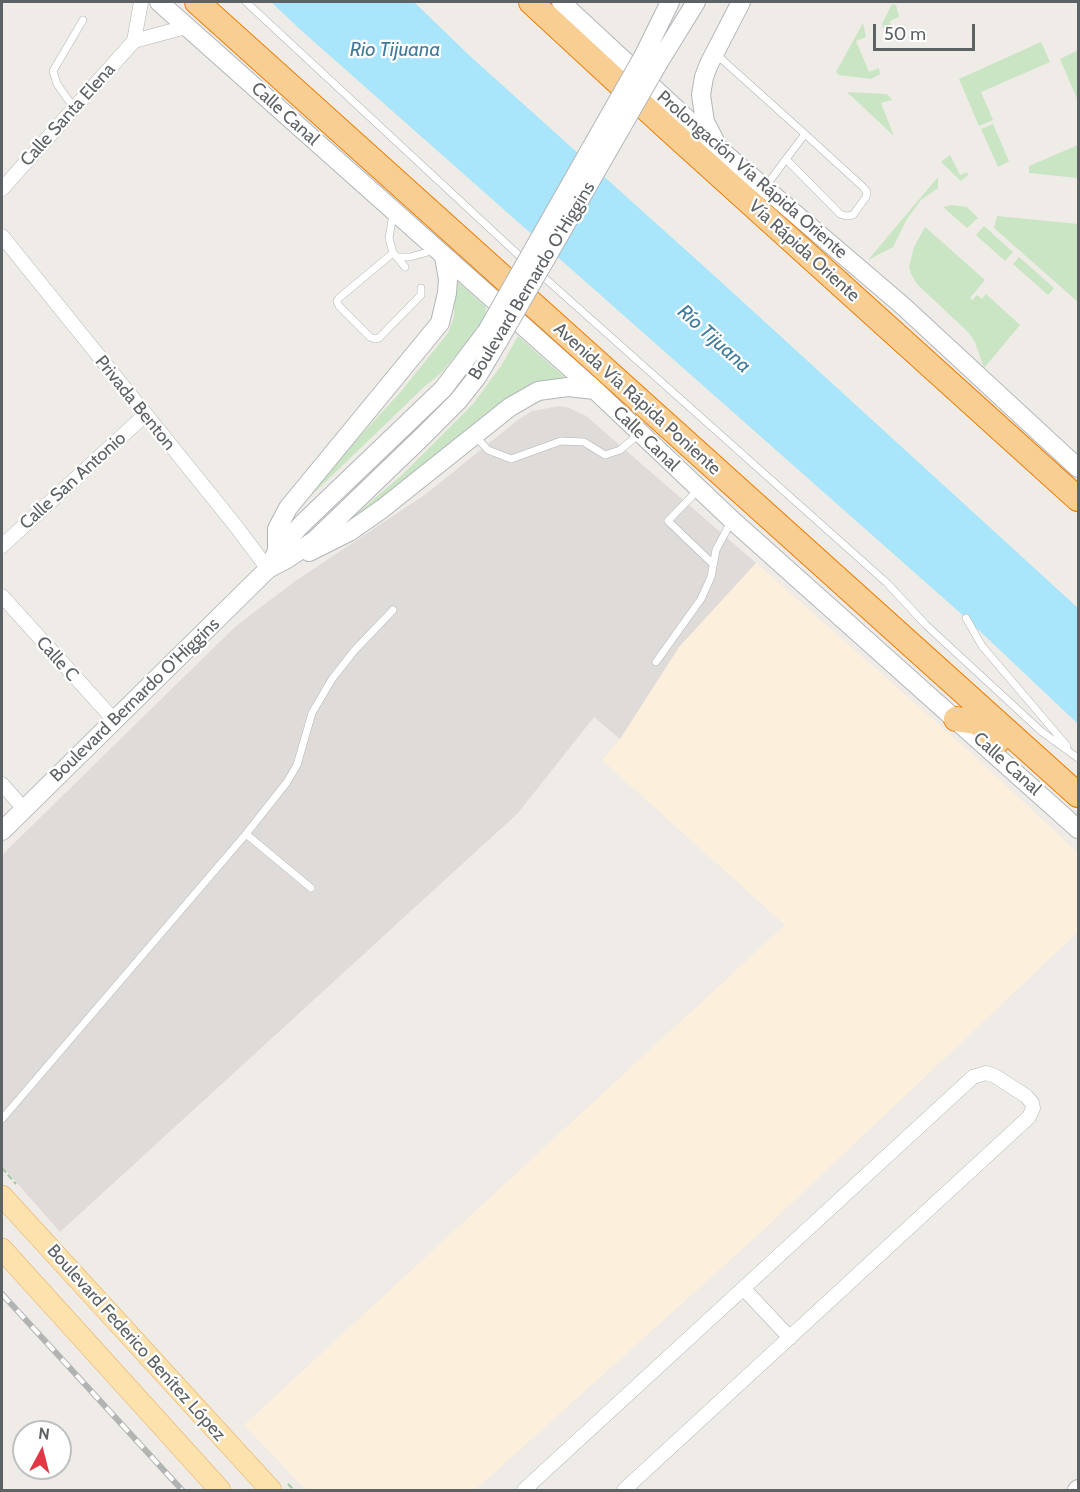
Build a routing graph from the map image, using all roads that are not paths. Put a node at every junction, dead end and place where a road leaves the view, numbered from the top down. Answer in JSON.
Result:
{"nodes":[{"id":1,"x":141,"y":2,"type":"edge"},
{"id":2,"x":159,"y":2,"type":"edge"},
{"id":3,"x":197,"y":2,"type":"edge"},
{"id":4,"x":246,"y":2,"type":"edge"},
{"id":5,"x":531,"y":2,"type":"edge"},
{"id":6,"x":561,"y":2,"type":"edge"},
{"id":7,"x":670,"y":2,"type":"edge"},
{"id":8,"x":696,"y":2,"type":"edge"},
{"id":9,"x":741,"y":2,"type":"edge"},
{"id":10,"x":82,"y":20,"type":"dead end"},
{"id":11,"x":186,"y":27,"type":"junction"},
{"id":12,"x":134,"y":41,"type":"junction"},
{"id":13,"x":715,"y":53,"type":"junction"},
{"id":14,"x":652,"y":58,"type":"junction"},
{"id":15,"x":74,"y":108,"type":"junction"},
{"id":16,"x":805,"y":134,"type":"junction"},
{"id":17,"x":724,"y":153,"type":"junction"},
{"id":18,"x":786,"y":159,"type":"junction"},
{"id":19,"x":764,"y":188,"type":"junction"},
{"id":20,"x":2,"y":189,"type":"edge"},
{"id":21,"x":394,"y":212,"type":"junction"},
{"id":22,"x":2,"y":236,"type":"edge"},
{"id":23,"x":440,"y":253,"type":"junction"},
{"id":24,"x":395,"y":255,"type":"junction"},
{"id":25,"x":405,"y":267,"type":"dead end"},
{"id":26,"x":421,"y":288,"type":"dead end"},
{"id":27,"x":595,"y":390,"type":"junction"},
{"id":28,"x":146,"y":416,"type":"junction"},
{"id":29,"x":640,"y":433,"type":"junction"},
{"id":30,"x":474,"y":435,"type":"junction"},
{"id":31,"x":1078,"y":468,"type":"edge"},
{"id":32,"x":699,"y":489,"type":"junction"},
{"id":33,"x":1078,"y":500,"type":"edge"},
{"id":34,"x":732,"y":520,"type":"junction"},
{"id":35,"x":2,"y":546,"type":"edge"},
{"id":36,"x":282,"y":555,"type":"junction"},
{"id":37,"x":713,"y":564,"type":"junction"},
{"id":38,"x":268,"y":570,"type":"junction"},
{"id":39,"x":2,"y":596,"type":"edge"},
{"id":40,"x":393,"y":610,"type":"dead end"},
{"id":41,"x":966,"y":618,"type":"dead end"},
{"id":42,"x":656,"y":662,"type":"dead end"},
{"id":43,"x":956,"y":719,"type":"junction"},
{"id":44,"x":114,"y":720,"type":"junction"},
{"id":45,"x":1078,"y":758,"type":"edge"},
{"id":46,"x":2,"y":784,"type":"edge"},
{"id":47,"x":1078,"y":795,"type":"edge"},
{"id":48,"x":24,"y":809,"type":"junction"},
{"id":49,"x":1078,"y":810,"type":"edge"},
{"id":50,"x":1078,"y":829,"type":"edge"},
{"id":51,"x":2,"y":831,"type":"edge"},
{"id":52,"x":246,"y":834,"type":"junction"},
{"id":53,"x":311,"y":888,"type":"dead end"},
{"id":54,"x":2,"y":1119,"type":"edge"},
{"id":55,"x":2,"y":1196,"type":"edge"},
{"id":56,"x":2,"y":1249,"type":"edge"},
{"id":57,"x":744,"y":1289,"type":"junction"},
{"id":58,"x":790,"y":1338,"type":"junction"},
{"id":59,"x":220,"y":1491,"type":"edge"},
{"id":60,"x":271,"y":1491,"type":"edge"},
{"id":61,"x":524,"y":1491,"type":"edge"},
{"id":62,"x":624,"y":1491,"type":"edge"}],
"edges":[{"from":1,"to":12,"type":"street"},
{"from":2,"to":11,"type":"main road","name":"Calle Canal"},
{"from":3,"to":47,"type":"highway","name":"Avenida Vía Rápida Poniente"},
{"from":4,"to":45,"type":"lane"},
{"from":5,"to":33,"type":"highway","name":"Vía Rápida Oriente"},
{"from":6,"to":17,"type":"main road","name":"Prolongación Vía Rápida Oriente"},
{"from":7,"to":14,"type":"main road","name":"Boulevard Bernardo O'Higgins"},
{"from":8,"to":14,"type":"main road","name":"Boulevard Bernardo O'Higgins"},
{"from":9,"to":13,"type":"main road"},
{"from":10,"to":15,"type":"lane"},
{"from":11,"to":12,"type":"street"},
{"from":11,"to":21,"type":"main road","name":"Calle Canal"},
{"from":12,"to":15,"type":"street","name":"Calle Santa Elena"},
{"from":13,"to":16,"type":"lane"},
{"from":13,"to":17,"type":"main road"},
{"from":14,"to":36,"type":"main road","name":"Boulevard Bernardo O'Higgins","bridge":true},
{"from":15,"to":20,"type":"street","name":"Calle Santa Elena"},
{"from":16,"to":18,"type":"lane"},
{"from":16,"to":18,"type":"lane"},
{"from":17,"to":19,"type":"main road","name":"Prolongación Vía Rápida Oriente"},
{"from":18,"to":19,"type":"lane"},
{"from":19,"to":31,"type":"main road","name":"Prolongación Vía Rápida Oriente"},
{"from":21,"to":23,"type":"main road","name":"Calle Canal"},
{"from":21,"to":24,"type":"lane"},
{"from":22,"to":28,"type":"street","name":"Privada Benton"},
{"from":23,"to":24,"type":"lane"},
{"from":23,"to":27,"type":"main road","name":"Calle Canal"},
{"from":23,"to":36,"type":"main road"},
{"from":24,"to":25,"type":"lane"},
{"from":24,"to":26,"type":"lane"},
{"from":27,"to":29,"type":"main road","name":"Calle Canal"},
{"from":27,"to":30,"type":"main road"},
{"from":28,"to":35,"type":"street","name":"Calle San Antonio"},
{"from":28,"to":38,"type":"street","name":"Privada Benton"},
{"from":29,"to":30,"type":"lane"},
{"from":29,"to":32,"type":"main road","name":"Calle Canal"},
{"from":30,"to":36,"type":"main road"},
{"from":32,"to":34,"type":"main road","name":"Calle Canal"},
{"from":32,"to":37,"type":"lane"},
{"from":34,"to":37,"type":"lane"},
{"from":34,"to":43,"type":"main road","name":"Calle Canal"},
{"from":36,"to":38,"type":"main road","name":"Boulevard Bernardo O'Higgins"},
{"from":37,"to":42,"type":"lane"},
{"from":38,"to":44,"type":"main road","name":"Boulevard Bernardo O'Higgins"},
{"from":39,"to":44,"type":"street","name":"Calle C"},
{"from":40,"to":52,"type":"lane"},
{"from":41,"to":45,"type":"lane"},
{"from":43,"to":49,"type":"highway"},
{"from":43,"to":50,"type":"main road","name":"Calle Canal"},
{"from":44,"to":48,"type":"main road","name":"Boulevard Bernardo O'Higgins"},
{"from":46,"to":48,"type":"street"},
{"from":48,"to":51,"type":"main road","name":"Boulevard Bernardo O'Higgins"},
{"from":52,"to":53,"type":"lane"},
{"from":52,"to":54,"type":"lane"},
{"from":55,"to":60,"type":"main road","name":"Boulevard Federico Benítez López"},
{"from":56,"to":59,"type":"main road","name":"Boulevard Federico Benítez López"},
{"from":57,"to":58,"type":"street"},
{"from":57,"to":58,"type":"street"},
{"from":57,"to":61,"type":"street"},
{"from":58,"to":62,"type":"street"}]}
